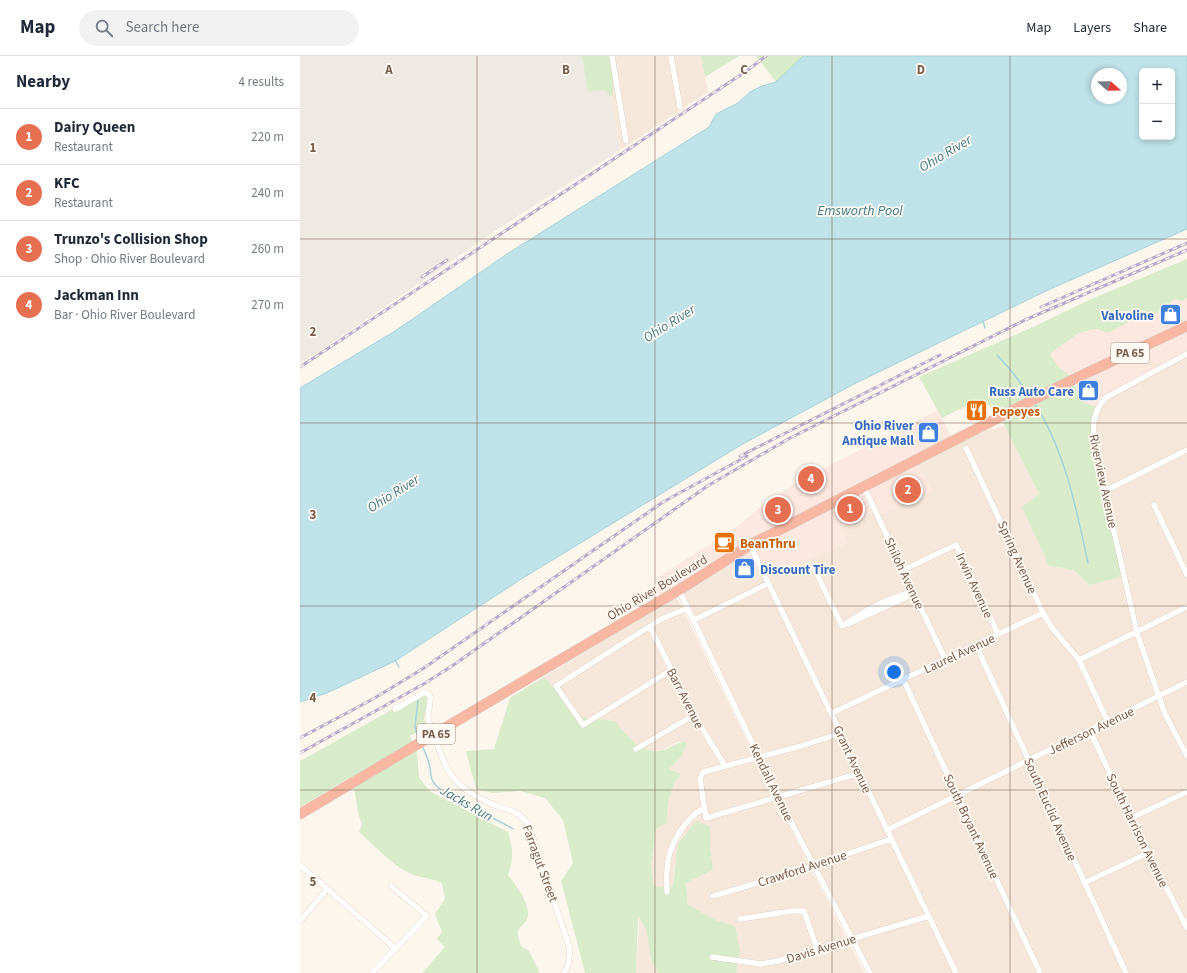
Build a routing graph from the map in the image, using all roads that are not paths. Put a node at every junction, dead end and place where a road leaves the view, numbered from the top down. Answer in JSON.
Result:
{"nodes":[{"id":1,"x":612,"y":56,"type":"edge"},
{"id":2,"x":671,"y":56,"type":"edge"},
{"id":3,"x":680,"y":107,"type":"dead end"},
{"id":4,"x":626,"y":142,"type":"dead end"},
{"id":5,"x":1187,"y":326,"type":"edge"},
{"id":6,"x":1187,"y":354,"type":"edge"},
{"id":7,"x":966,"y":448,"type":"dead end"},
{"id":8,"x":1187,"y":450,"type":"edge"},
{"id":9,"x":864,"y":487,"type":"junction"},
{"id":10,"x":1105,"y":491,"type":"junction"},
{"id":11,"x":1154,"y":506,"type":"dead end"},
{"id":12,"x":750,"y":544,"type":"junction"},
{"id":13,"x":815,"y":570,"type":"dead end"},
{"id":14,"x":903,"y":570,"type":"junction"},
{"id":15,"x":1187,"y":575,"type":"edge"},
{"id":16,"x":770,"y":583,"type":"junction"},
{"id":17,"x":679,"y":590,"type":"junction"},
{"id":18,"x":914,"y":592,"type":"junction"},
{"id":19,"x":1187,"y":607,"type":"edge"},
{"id":20,"x":688,"y":608,"type":"junction"},
{"id":21,"x":1043,"y":613,"type":"junction"},
{"id":22,"x":694,"y":620,"type":"junction"},
{"id":23,"x":650,"y":627,"type":"junction"},
{"id":24,"x":1136,"y":633,"type":"junction"},
{"id":25,"x":998,"y":634,"type":"junction"},
{"id":26,"x":976,"y":645,"type":"junction"},
{"id":27,"x":946,"y":659,"type":"junction"},
{"id":28,"x":1079,"y":660,"type":"junction"},
{"id":29,"x":671,"y":670,"type":"junction"},
{"id":30,"x":903,"y":679,"type":"junction"},
{"id":31,"x":1187,"y":682,"type":"edge"},
{"id":32,"x":1159,"y":696,"type":"junction"},
{"id":33,"x":395,"y":709,"type":"dead end"},
{"id":34,"x":832,"y":713,"type":"junction"},
{"id":35,"x":694,"y":715,"type":"junction"},
{"id":36,"x":1108,"y":722,"type":"junction"},
{"id":37,"x":1090,"y":731,"type":"junction"},
{"id":38,"x":841,"y":733,"type":"junction"},
{"id":39,"x":636,"y":750,"type":"dead end"},
{"id":40,"x":1187,"y":756,"type":"edge"},
{"id":41,"x":760,"y":758,"type":"junction"},
{"id":42,"x":1028,"y":760,"type":"junction"},
{"id":43,"x":725,"y":766,"type":"junction"},
{"id":44,"x":860,"y":773,"type":"junction"},
{"id":45,"x":1187,"y":792,"type":"edge"},
{"id":46,"x":957,"y":795,"type":"junction"},
{"id":47,"x":778,"y":797,"type":"junction"},
{"id":48,"x":704,"y":808,"type":"junction"},
{"id":49,"x":300,"y":814,"type":"edge"},
{"id":50,"x":1131,"y":818,"type":"junction"},
{"id":51,"x":887,"y":830,"type":"junction"},
{"id":52,"x":892,"y":839,"type":"junction"},
{"id":53,"x":1148,"y":853,"type":"junction"},
{"id":54,"x":300,"y":865,"type":"edge"},
{"id":55,"x":814,"y":865,"type":"junction"},
{"id":56,"x":1084,"y":883,"type":"junction"},
{"id":57,"x":391,"y":886,"type":"dead end"},
{"id":58,"x":328,"y":889,"type":"junction"},
{"id":59,"x":667,"y":892,"type":"dead end"},
{"id":60,"x":713,"y":896,"type":"dead end"},
{"id":61,"x":929,"y":916,"type":"junction"},
{"id":62,"x":740,"y":919,"type":"dead end"},
{"id":63,"x":300,"y":921,"type":"edge"},
{"id":64,"x":1187,"y":928,"type":"edge"},
{"id":65,"x":852,"y":939,"type":"junction"},
{"id":66,"x":396,"y":949,"type":"junction"},
{"id":67,"x":817,"y":949,"type":"junction"},
{"id":68,"x":712,"y":957,"type":"dead end"},
{"id":69,"x":372,"y":973,"type":"edge"},
{"id":70,"x":564,"y":973,"type":"edge"},
{"id":71,"x":870,"y":973,"type":"edge"},
{"id":72,"x":956,"y":973,"type":"edge"},
{"id":73,"x":1040,"y":973,"type":"edge"},
{"id":74,"x":1126,"y":973,"type":"edge"}],
"edges":[{"from":1,"to":4,"type":"street"},
{"from":2,"to":3,"type":"street"},
{"from":5,"to":9,"type":"highway","name":"Ohio River Boulevard","number":"PA 65"},
{"from":6,"to":10,"type":"street","name":"Riverview Avenue"},
{"from":7,"to":21,"type":"street","name":"Spring Avenue"},
{"from":8,"to":10,"type":"street"},
{"from":9,"to":12,"type":"highway","name":"Ohio River Boulevard","number":"PA 65"},
{"from":9,"to":14,"type":"street","name":"Shiloh Avenue"},
{"from":10,"to":24,"type":"street","name":"Riverview Avenue"},
{"from":11,"to":15,"type":"street"},
{"from":12,"to":16,"type":"street","name":"Grant Avenue"},
{"from":12,"to":17,"type":"highway","name":"Ohio River Boulevard","number":"PA 65"},
{"from":13,"to":18,"type":"street"},
{"from":14,"to":18,"type":"street","name":"Shiloh Avenue"},
{"from":14,"to":25,"type":"street","name":"Irwin Avenue"},
{"from":16,"to":22,"type":"street"},
{"from":16,"to":34,"type":"street","name":"Grant Avenue"},
{"from":17,"to":20,"type":"street","name":"Kendall Avenue"},
{"from":17,"to":49,"type":"highway","name":"Ohio River Boulevard","number":"PA 65","bridge":true},
{"from":18,"to":27,"type":"street","name":"Shiloh Avenue"},
{"from":19,"to":24,"type":"street"},
{"from":20,"to":22,"type":"street","name":"Kendall Avenue"},
{"from":20,"to":23,"type":"street"},
{"from":21,"to":25,"type":"street","name":"Laurel Avenue"},
{"from":21,"to":28,"type":"street","name":"Spring Avenue"},
{"from":22,"to":41,"type":"street","name":"Kendall Avenue"},
{"from":23,"to":29,"type":"street","name":"Barr Avenue"},
{"from":23,"to":29,"type":"street"},
{"from":24,"to":28,"type":"street"},
{"from":24,"to":32,"type":"street","name":"Riverview Avenue"},
{"from":25,"to":26,"type":"street","name":"Laurel Avenue"},
{"from":26,"to":27,"type":"street","name":"Laurel Avenue"},
{"from":26,"to":42,"type":"street","name":"South Euclid Avenue"},
{"from":27,"to":30,"type":"street","name":"Laurel Avenue"},
{"from":28,"to":36,"type":"street"},
{"from":29,"to":35,"type":"street","name":"Barr Avenue"},
{"from":30,"to":34,"type":"street","name":"Laurel Avenue"},
{"from":30,"to":46,"type":"street","name":"South Bryant Avenue"},
{"from":31,"to":32,"type":"street","name":"Jefferson Avenue"},
{"from":32,"to":36,"type":"street","name":"Jefferson Avenue"},
{"from":32,"to":40,"type":"street","name":"Riverview Avenue"},
{"from":33,"to":70,"type":"street","name":"Farragut Street"},
{"from":34,"to":38,"type":"street","name":"Grant Avenue"},
{"from":35,"to":39,"type":"street"},
{"from":35,"to":43,"type":"street","name":"Barr Avenue"},
{"from":36,"to":37,"type":"street","name":"Jefferson Avenue"},
{"from":37,"to":42,"type":"street","name":"Jefferson Avenue"},
{"from":37,"to":50,"type":"street","name":"South Harrison Avenue"},
{"from":38,"to":41,"type":"street"},
{"from":38,"to":44,"type":"street","name":"Grant Avenue"},
{"from":41,"to":43,"type":"street"},
{"from":41,"to":47,"type":"street","name":"Kendall Avenue"},
{"from":42,"to":46,"type":"street","name":"Jefferson Avenue"},
{"from":42,"to":56,"type":"street","name":"South Euclid Avenue"},
{"from":43,"to":48,"type":"street"},
{"from":44,"to":47,"type":"street"},
{"from":44,"to":51,"type":"street","name":"Grant Avenue"},
{"from":45,"to":50,"type":"street"},
{"from":46,"to":51,"type":"street","name":"Jefferson Avenue"},
{"from":46,"to":73,"type":"street","name":"South Bryant Avenue"},
{"from":47,"to":48,"type":"street"},
{"from":47,"to":55,"type":"street","name":"Kendall Avenue"},
{"from":48,"to":59,"type":"street"},
{"from":50,"to":53,"type":"street","name":"South Harrison Avenue"},
{"from":51,"to":52,"type":"street","name":"Grant Avenue"},
{"from":52,"to":55,"type":"street","name":"Crawford Avenue"},
{"from":52,"to":61,"type":"street","name":"Grant Avenue"},
{"from":53,"to":56,"type":"street"},
{"from":53,"to":64,"type":"street","name":"South Harrison Avenue"},
{"from":54,"to":58,"type":"street"},
{"from":55,"to":60,"type":"street","name":"Crawford Avenue"},
{"from":55,"to":65,"type":"street","name":"Kendall Avenue"},
{"from":56,"to":74,"type":"street","name":"South Euclid Avenue"},
{"from":57,"to":66,"type":"street"},
{"from":58,"to":63,"type":"street"},
{"from":58,"to":66,"type":"street"},
{"from":61,"to":65,"type":"street","name":"Davis Avenue"},
{"from":61,"to":72,"type":"street","name":"Grant Avenue"},
{"from":62,"to":67,"type":"street"},
{"from":65,"to":67,"type":"street","name":"Davis Avenue"},
{"from":65,"to":71,"type":"street","name":"Kendall Avenue"},
{"from":66,"to":69,"type":"street"},
{"from":67,"to":68,"type":"street","name":"Davis Avenue"}]}
